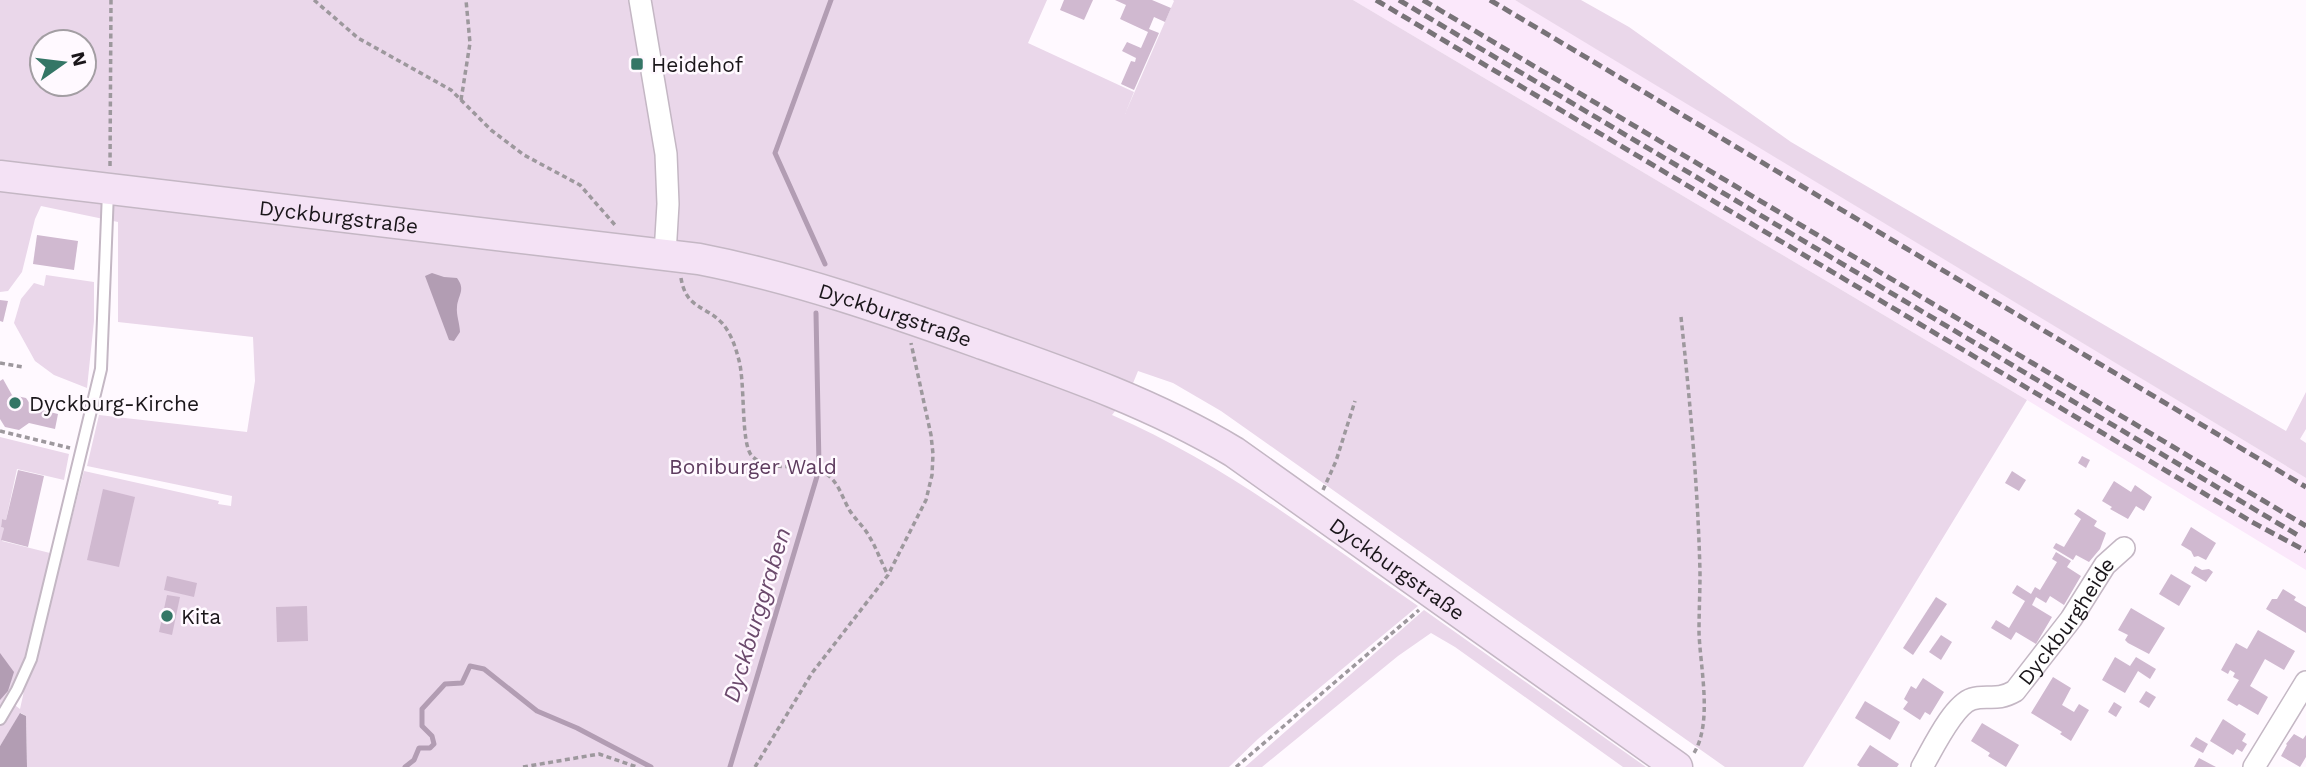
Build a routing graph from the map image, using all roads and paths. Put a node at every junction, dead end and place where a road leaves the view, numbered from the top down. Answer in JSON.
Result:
{"nodes":[{"id":1,"x":111,"y":0,"type":"edge"},
{"id":2,"x":314,"y":0,"type":"edge"},
{"id":3,"x":466,"y":0,"type":"edge"},
{"id":4,"x":640,"y":0,"type":"edge"},
{"id":5,"x":461,"y":100,"type":"junction"},
{"id":6,"x":0,"y":177,"type":"edge"},
{"id":7,"x":109,"y":181,"type":"junction"},
{"id":8,"x":617,"y":231,"type":"dead end"},
{"id":9,"x":673,"y":262,"type":"junction"},
{"id":10,"x":1681,"y":317,"type":"dead end"},
{"id":11,"x":908,"y":331,"type":"dead end"},
{"id":12,"x":0,"y":363,"type":"edge"},
{"id":13,"x":23,"y":368,"type":"dead end"},
{"id":14,"x":1355,"y":401,"type":"dead end"},
{"id":15,"x":0,"y":431,"type":"edge"},
{"id":16,"x":82,"y":450,"type":"junction"},
{"id":17,"x":1321,"y":494,"type":"dead end"},
{"id":18,"x":2124,"y":548,"type":"dead end"},
{"id":19,"x":888,"y":575,"type":"junction"},
{"id":20,"x":1427,"y":603,"type":"dead end"},
{"id":21,"x":2306,"y":682,"type":"edge"},
{"id":22,"x":0,"y":719,"type":"edge"},
{"id":23,"x":1684,"y":763,"type":"edge"},
{"id":24,"x":523,"y":767,"type":"edge"},
{"id":25,"x":636,"y":767,"type":"edge"},
{"id":26,"x":755,"y":767,"type":"edge"},
{"id":27,"x":1236,"y":767,"type":"edge"},
{"id":28,"x":1922,"y":767,"type":"edge"},
{"id":29,"x":2254,"y":767,"type":"edge"}],
"edges":[{"from":1,"to":7,"type":"path"},
{"from":2,"to":5,"type":"path"},
{"from":3,"to":5,"type":"path"},
{"from":4,"to":9,"type":"street"},
{"from":5,"to":8,"type":"path"},
{"from":6,"to":7,"type":"street","name":"Dyckburgstraße"},
{"from":7,"to":9,"type":"street","name":"Dyckburgstraße"},
{"from":7,"to":16,"type":"lane"},
{"from":9,"to":19,"type":"path"},
{"from":9,"to":23,"type":"street","name":"Dyckburgstraße"},
{"from":10,"to":23,"type":"path"},
{"from":11,"to":19,"type":"path"},
{"from":12,"to":13,"type":"path"},
{"from":14,"to":17,"type":"path"},
{"from":15,"to":16,"type":"path"},
{"from":16,"to":22,"type":"lane"},
{"from":18,"to":28,"type":"street","name":"Dyckburgheide"},
{"from":19,"to":26,"type":"path"},
{"from":20,"to":27,"type":"path"},
{"from":21,"to":29,"type":"street"},
{"from":24,"to":25,"type":"path"}]}
